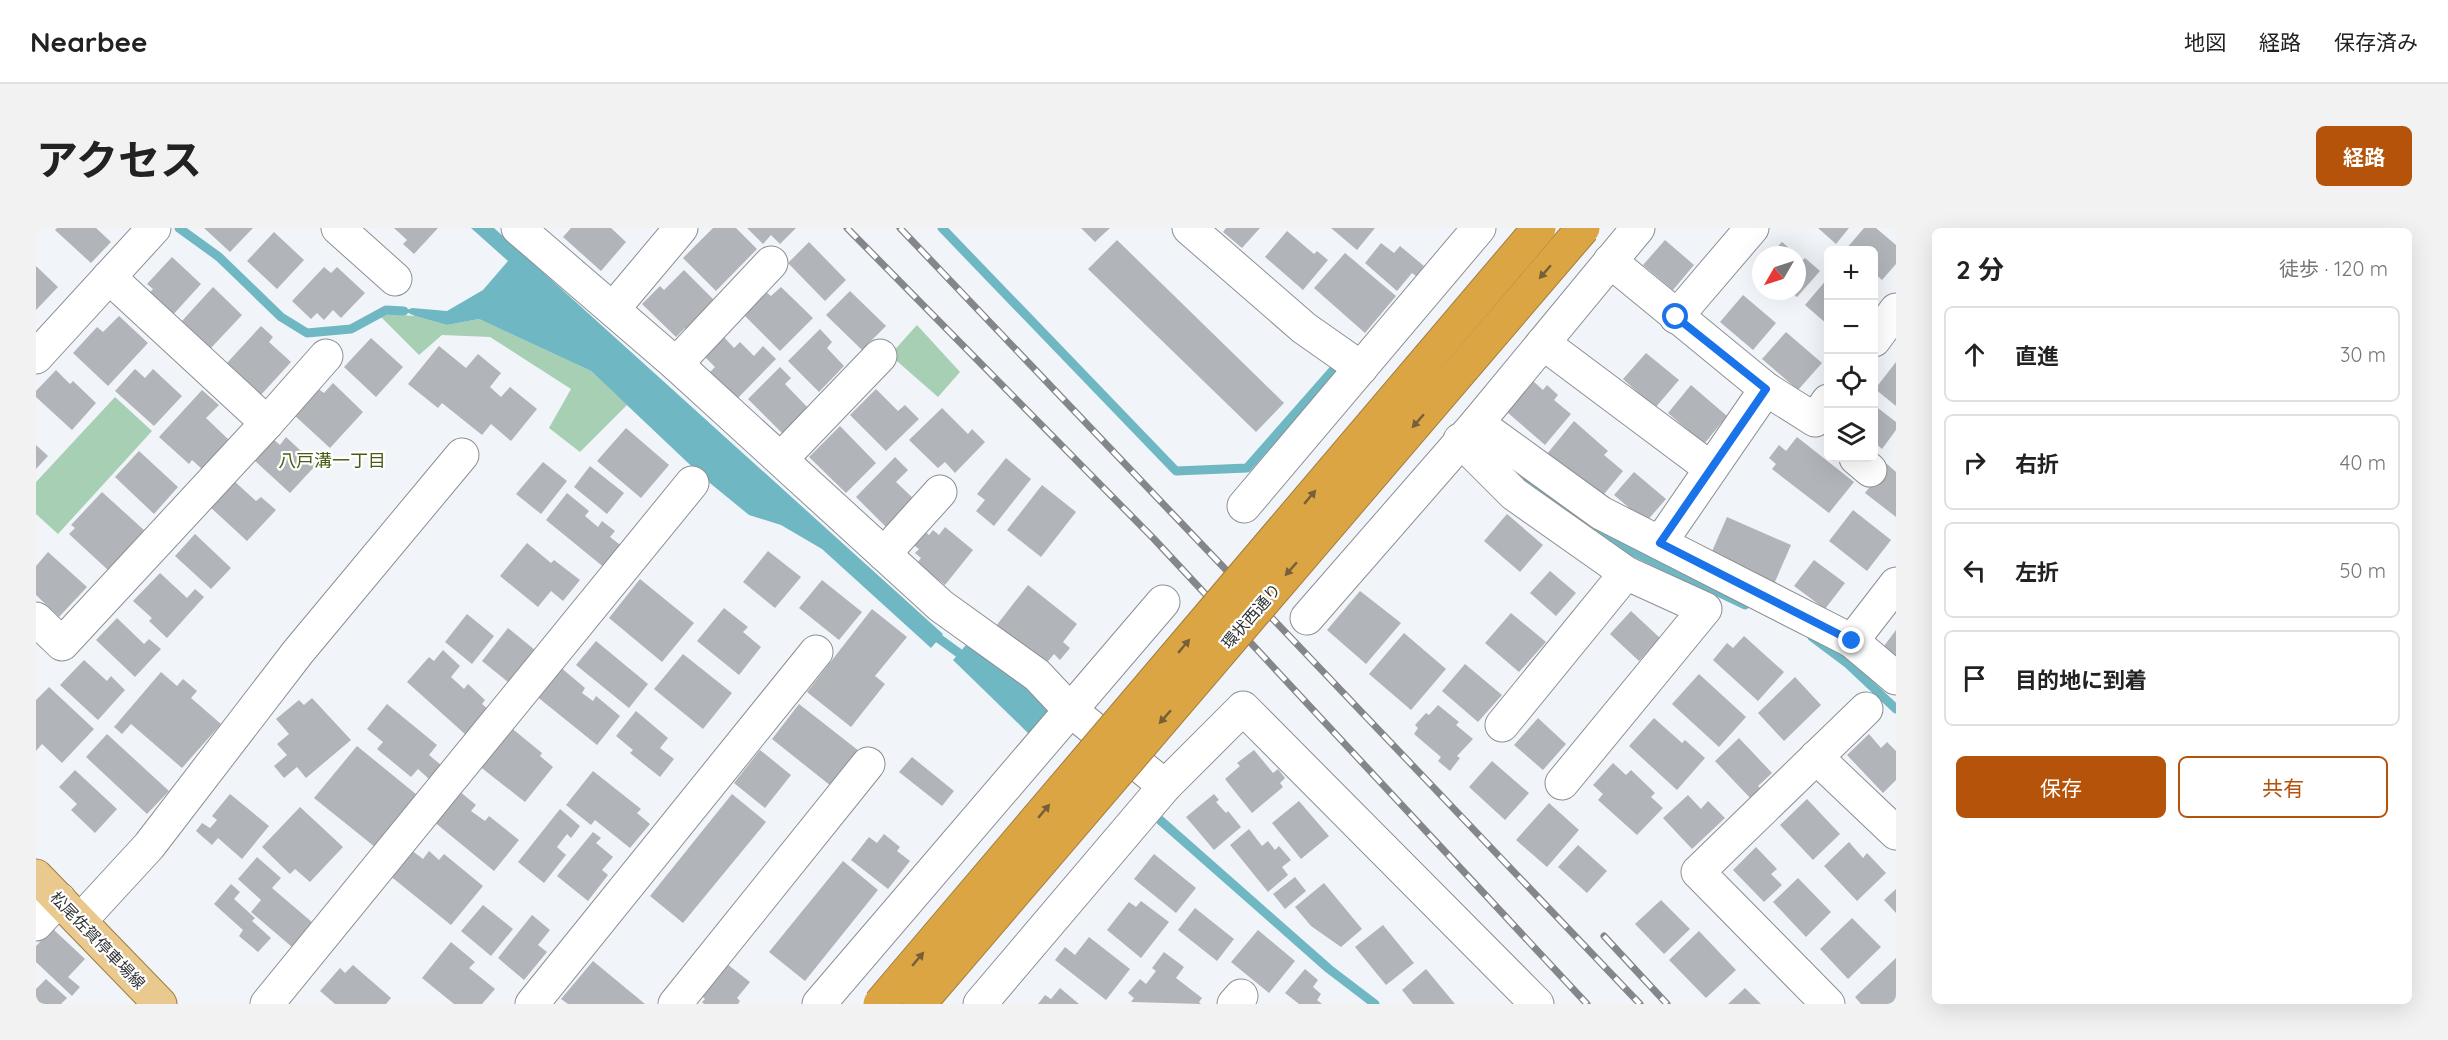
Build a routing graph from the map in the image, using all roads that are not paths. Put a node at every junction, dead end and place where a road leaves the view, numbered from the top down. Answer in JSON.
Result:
{"nodes":[{"id":1,"x":338,"y":228,"type":"edge"},
{"id":2,"x":518,"y":228,"type":"edge"},
{"id":3,"x":681,"y":228,"type":"edge"},
{"id":4,"x":1189,"y":228,"type":"edge"},
{"id":5,"x":1539,"y":228,"type":"edge"},
{"id":6,"x":1583,"y":228,"type":"edge"},
{"id":7,"x":1638,"y":228,"type":"edge"},
{"id":8,"x":1752,"y":228,"type":"edge"},
{"id":9,"x":152,"y":230,"type":"edge"},
{"id":10,"x":1462,"y":234,"type":"edge"},
{"id":11,"x":1610,"y":261,"type":"junction"},
{"id":12,"x":771,"y":263,"type":"dead end"},
{"id":13,"x":109,"y":277,"type":"junction"},
{"id":14,"x":395,"y":279,"type":"dead end"},
{"id":15,"x":613,"y":309,"type":"junction"},
{"id":16,"x":1896,"y":310,"type":"edge"},
{"id":17,"x":1676,"y":317,"type":"junction"},
{"id":18,"x":1878,"y":335,"type":"edge"},
{"id":19,"x":1543,"y":343,"type":"junction"},
{"id":20,"x":326,"y":356,"type":"dead end"},
{"id":21,"x":880,"y":356,"type":"dead end"},
{"id":22,"x":36,"y":357,"type":"edge"},
{"id":23,"x":676,"y":364,"type":"junction"},
{"id":24,"x":1361,"y":368,"type":"junction"},
{"id":25,"x":1766,"y":389,"type":"junction"},
{"id":26,"x":1824,"y":418,"type":"edge"},
{"id":27,"x":267,"y":423,"type":"junction"},
{"id":28,"x":1469,"y":432,"type":"junction"},
{"id":29,"x":462,"y":455,"type":"dead end"},
{"id":30,"x":781,"y":459,"type":"junction"},
{"id":31,"x":1710,"y":468,"type":"junction"},
{"id":32,"x":692,"y":483,"type":"dead end"},
{"id":33,"x":940,"y":492,"type":"dead end"},
{"id":34,"x":1244,"y":506,"type":"dead end"},
{"id":35,"x":1660,"y":543,"type":"junction"},
{"id":36,"x":884,"y":554,"type":"junction"},
{"id":37,"x":1626,"y":573,"type":"junction"},
{"id":38,"x":1896,"y":584,"type":"edge"},
{"id":39,"x":1163,"y":602,"type":"dead end"},
{"id":40,"x":1307,"y":618,"type":"dead end"},
{"id":41,"x":36,"y":619,"type":"edge"},
{"id":42,"x":1852,"y":641,"type":"junction"},
{"id":43,"x":816,"y":652,"type":"dead end"},
{"id":44,"x":1896,"y":678,"type":"edge"},
{"id":45,"x":1866,"y":709,"type":"dead end"},
{"id":46,"x":1069,"y":710,"type":"junction"},
{"id":47,"x":1502,"y":725,"type":"dead end"},
{"id":48,"x":1816,"y":757,"type":"junction"},
{"id":49,"x":867,"y":764,"type":"dead end"},
{"id":50,"x":1562,"y":783,"type":"dead end"},
{"id":51,"x":1165,"y":786,"type":"junction"},
{"id":52,"x":1896,"y":833,"type":"edge"},
{"id":53,"x":36,"y":876,"type":"edge"},
{"id":54,"x":69,"y":910,"type":"junction"},
{"id":55,"x":36,"y":924,"type":"edge"},
{"id":56,"x":160,"y":1004,"type":"edge"},
{"id":57,"x":267,"y":1004,"type":"edge"},
{"id":58,"x":532,"y":1004,"type":"edge"},
{"id":59,"x":675,"y":1004,"type":"edge"},
{"id":60,"x":819,"y":1004,"type":"edge"},
{"id":61,"x":880,"y":1004,"type":"edge"},
{"id":62,"x":919,"y":1004,"type":"edge"},
{"id":63,"x":980,"y":1004,"type":"edge"},
{"id":64,"x":1537,"y":1004,"type":"edge"},
{"id":65,"x":1828,"y":1004,"type":"edge"}],
"edges":[{"from":1,"to":14,"type":"street"},
{"from":2,"to":15,"type":"street"},
{"from":3,"to":15,"type":"street"},
{"from":4,"to":24,"type":"street"},
{"from":61,"to":5,"type":"highway","name":"環状西通り","one_way":true,"bridge":true},
{"from":6,"to":62,"type":"highway","name":"環状西通り","one_way":true,"bridge":true},
{"from":7,"to":11,"type":"street"},
{"from":8,"to":17,"type":"street"},
{"from":9,"to":13,"type":"street"},
{"from":10,"to":24,"type":"street"},
{"from":11,"to":17,"type":"street"},
{"from":11,"to":19,"type":"street"},
{"from":12,"to":23,"type":"street"},
{"from":13,"to":22,"type":"street"},
{"from":13,"to":27,"type":"street"},
{"from":15,"to":23,"type":"street"},
{"from":16,"to":18,"type":"street"},
{"from":17,"to":25,"type":"street"},
{"from":19,"to":28,"type":"street"},
{"from":19,"to":31,"type":"street"},
{"from":20,"to":27,"type":"street"},
{"from":21,"to":30,"type":"street"},
{"from":23,"to":30,"type":"street"},
{"from":24,"to":34,"type":"street"},
{"from":25,"to":26,"type":"street"},
{"from":25,"to":31,"type":"street"},
{"from":27,"to":41,"type":"street"},
{"from":28,"to":35,"type":"street"},
{"from":28,"to":37,"type":"street"},
{"from":28,"to":40,"type":"street"},
{"from":29,"to":54,"type":"street"},
{"from":30,"to":36,"type":"street"},
{"from":31,"to":35,"type":"street"},
{"from":32,"to":57,"type":"street"},
{"from":33,"to":36,"type":"street"},
{"from":35,"to":42,"type":"street"},
{"from":36,"to":46,"type":"street"},
{"from":37,"to":47,"type":"street"},
{"from":37,"to":50,"type":"street"},
{"from":38,"to":42,"type":"street"},
{"from":39,"to":46,"type":"street"},
{"from":42,"to":44,"type":"street"},
{"from":43,"to":58,"type":"street"},
{"from":45,"to":48,"type":"street"},
{"from":46,"to":51,"type":"street"},
{"from":46,"to":60,"type":"street"},
{"from":48,"to":52,"type":"street"},
{"from":48,"to":65,"type":"street"},
{"from":49,"to":59,"type":"street"},
{"from":51,"to":63,"type":"street"},
{"from":51,"to":64,"type":"street"},
{"from":53,"to":54,"type":"main road","name":"松尾佐賀停車場線"},
{"from":54,"to":55,"type":"street"},
{"from":54,"to":56,"type":"main road","name":"松尾佐賀停車場線"}]}
